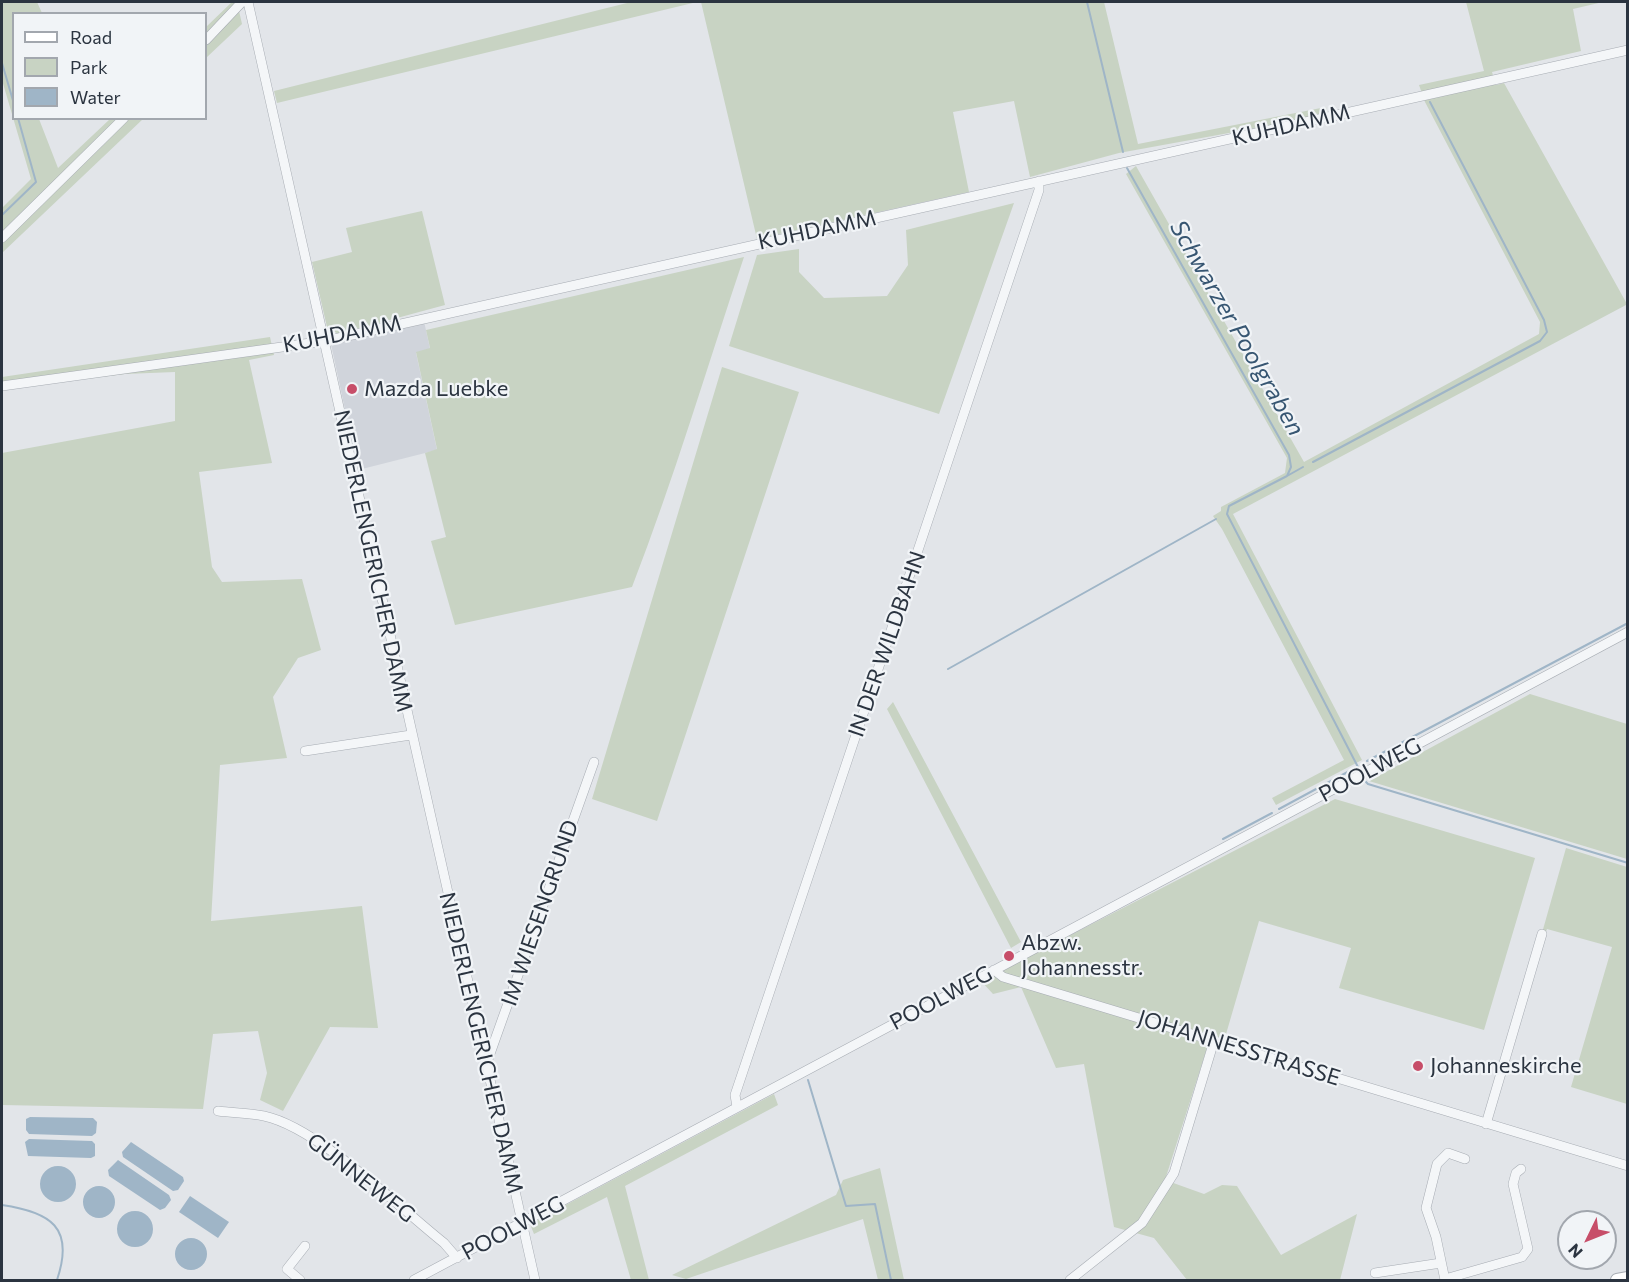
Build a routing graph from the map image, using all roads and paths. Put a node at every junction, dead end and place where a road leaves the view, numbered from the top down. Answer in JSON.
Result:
{"nodes":[{"id":1,"x":242,"y":2,"type":"edge"},
{"id":2,"x":248,"y":2,"type":"edge"},
{"id":3,"x":207,"y":38,"type":"edge"},
{"id":4,"x":1628,"y":50,"type":"edge"},
{"id":5,"x":122,"y":120,"type":"edge"},
{"id":6,"x":1039,"y":181,"type":"junction"},
{"id":7,"x":2,"y":238,"type":"edge"},
{"id":8,"x":325,"y":341,"type":"junction"},
{"id":9,"x":2,"y":386,"type":"edge"},
{"id":10,"x":1628,"y":632,"type":"edge"},
{"id":11,"x":411,"y":735,"type":"junction"},
{"id":12,"x":304,"y":751,"type":"dead end"},
{"id":13,"x":594,"y":762,"type":"dead end"},
{"id":14,"x":1542,"y":934,"type":"dead end"},
{"id":15,"x":994,"y":970,"type":"junction"},
{"id":16,"x":1214,"y":1041,"type":"junction"},
{"id":17,"x":486,"y":1065,"type":"junction"},
{"id":18,"x":737,"y":1107,"type":"junction"},
{"id":19,"x":218,"y":1111,"type":"dead end"},
{"id":20,"x":1485,"y":1124,"type":"junction"},
{"id":21,"x":1465,"y":1159,"type":"dead end"},
{"id":22,"x":1628,"y":1166,"type":"edge"},
{"id":23,"x":1521,"y":1169,"type":"dead end"},
{"id":24,"x":522,"y":1224,"type":"junction"},
{"id":25,"x":305,"y":1246,"type":"dead end"},
{"id":26,"x":457,"y":1258,"type":"junction"},
{"id":27,"x":1441,"y":1263,"type":"junction"},
{"id":28,"x":1375,"y":1274,"type":"dead end"},
{"id":29,"x":1628,"y":1278,"type":"edge"},
{"id":30,"x":1445,"y":1280,"type":"edge"},
{"id":31,"x":300,"y":1281,"type":"edge"},
{"id":32,"x":414,"y":1281,"type":"edge"},
{"id":33,"x":535,"y":1281,"type":"edge"},
{"id":34,"x":1070,"y":1281,"type":"edge"},
{"id":35,"x":1617,"y":1281,"type":"edge"}],
"edges":[{"from":1,"to":3,"type":"street"},
{"from":2,"to":8,"type":"street","name":"NIEDERLENGERICHER DAMM"},
{"from":4,"to":6,"type":"street","name":"KUHDAMM"},
{"from":5,"to":7,"type":"street"},
{"from":6,"to":8,"type":"street","name":"KUHDAMM"},
{"from":6,"to":18,"type":"street","name":"IN DER WILDBAHN"},
{"from":8,"to":9,"type":"street","name":"KUHDAMM"},
{"from":8,"to":11,"type":"street","name":"NIEDERLENGERICHER DAMM"},
{"from":10,"to":15,"type":"street","name":"POOLWEG"},
{"from":11,"to":12,"type":"street","name":"NIEDERLENGERICHER DAMM"},
{"from":11,"to":17,"type":"street","name":"NIEDERLENGERICHER DAMM"},
{"from":13,"to":17,"type":"street","name":"IM WIESENGRUND"},
{"from":14,"to":20,"type":"street"},
{"from":15,"to":16,"type":"street","name":"JOHANNESSTRASSE"},
{"from":15,"to":18,"type":"street","name":"POOLWEG"},
{"from":16,"to":20,"type":"street","name":"JOHANNESSTRASSE"},
{"from":16,"to":34,"type":"street"},
{"from":17,"to":24,"type":"street","name":"NIEDERLENGERICHER DAMM"},
{"from":18,"to":24,"type":"street","name":"POOLWEG"},
{"from":19,"to":26,"type":"street","name":"GÜNNEWEG"},
{"from":20,"to":22,"type":"street","name":"JOHANNESSTRASSE"},
{"from":21,"to":27,"type":"street"},
{"from":23,"to":30,"type":"street"},
{"from":24,"to":26,"type":"street","name":"POOLWEG"},
{"from":24,"to":33,"type":"street","name":"NIEDERLENGERICHER DAMM"},
{"from":25,"to":31,"type":"street"},
{"from":26,"to":32,"type":"street","name":"POOLWEG"},
{"from":27,"to":28,"type":"street"},
{"from":27,"to":30,"type":"street"},
{"from":29,"to":35,"type":"main road"}]}
